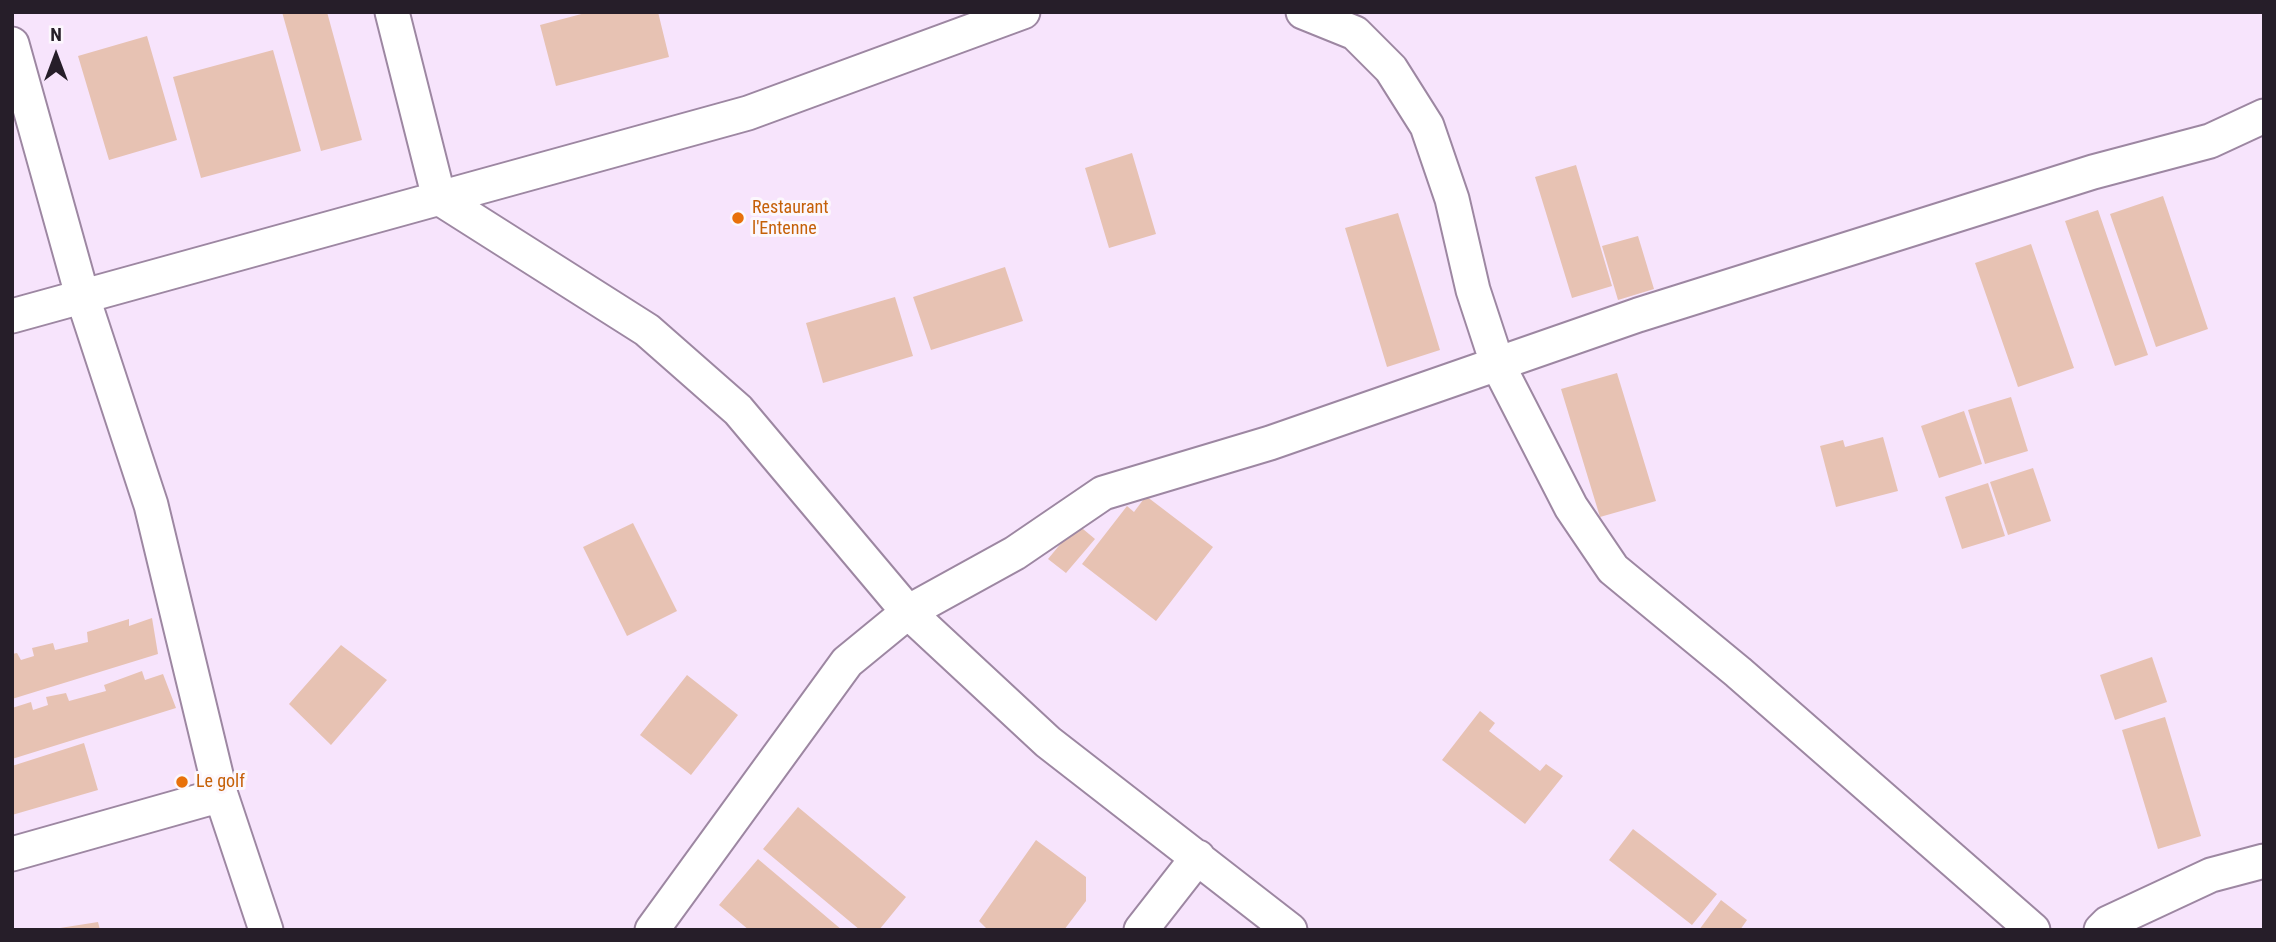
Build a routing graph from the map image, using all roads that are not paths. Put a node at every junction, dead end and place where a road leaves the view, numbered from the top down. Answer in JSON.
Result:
{"nodes":[{"id":1,"x":392,"y":12,"type":"edge"},
{"id":2,"x":1303,"y":12,"type":"edge"},
{"id":3,"x":1004,"y":15,"type":"edge"},
{"id":4,"x":12,"y":44,"type":"edge"},
{"id":5,"x":2264,"y":116,"type":"edge"},
{"id":6,"x":439,"y":198,"type":"junction"},
{"id":7,"x":82,"y":295,"type":"junction"},
{"id":8,"x":12,"y":316,"type":"edge"},
{"id":9,"x":1497,"y":363,"type":"junction"},
{"id":10,"x":908,"y":612,"type":"junction"},
{"id":11,"x":221,"y":795,"type":"junction"},
{"id":12,"x":12,"y":854,"type":"edge"},
{"id":13,"x":1198,"y":857,"type":"junction"},
{"id":14,"x":2264,"y":861,"type":"edge"},
{"id":15,"x":266,"y":930,"type":"edge"},
{"id":16,"x":652,"y":930,"type":"edge"},
{"id":17,"x":1141,"y":930,"type":"edge"},
{"id":18,"x":1290,"y":930,"type":"edge"},
{"id":19,"x":2034,"y":930,"type":"edge"},
{"id":20,"x":2101,"y":930,"type":"edge"}],
"edges":[{"from":1,"to":6,"type":"street"},
{"from":2,"to":9,"type":"street"},
{"from":3,"to":6,"type":"street"},
{"from":4,"to":7,"type":"street"},
{"from":5,"to":9,"type":"street"},
{"from":6,"to":7,"type":"street"},
{"from":6,"to":10,"type":"street"},
{"from":7,"to":8,"type":"street"},
{"from":7,"to":11,"type":"street"},
{"from":9,"to":10,"type":"street"},
{"from":9,"to":19,"type":"street"},
{"from":10,"to":13,"type":"street"},
{"from":10,"to":16,"type":"street"},
{"from":11,"to":12,"type":"street"},
{"from":11,"to":15,"type":"street"},
{"from":13,"to":17,"type":"street"},
{"from":13,"to":18,"type":"street"},
{"from":14,"to":20,"type":"street"}]}
